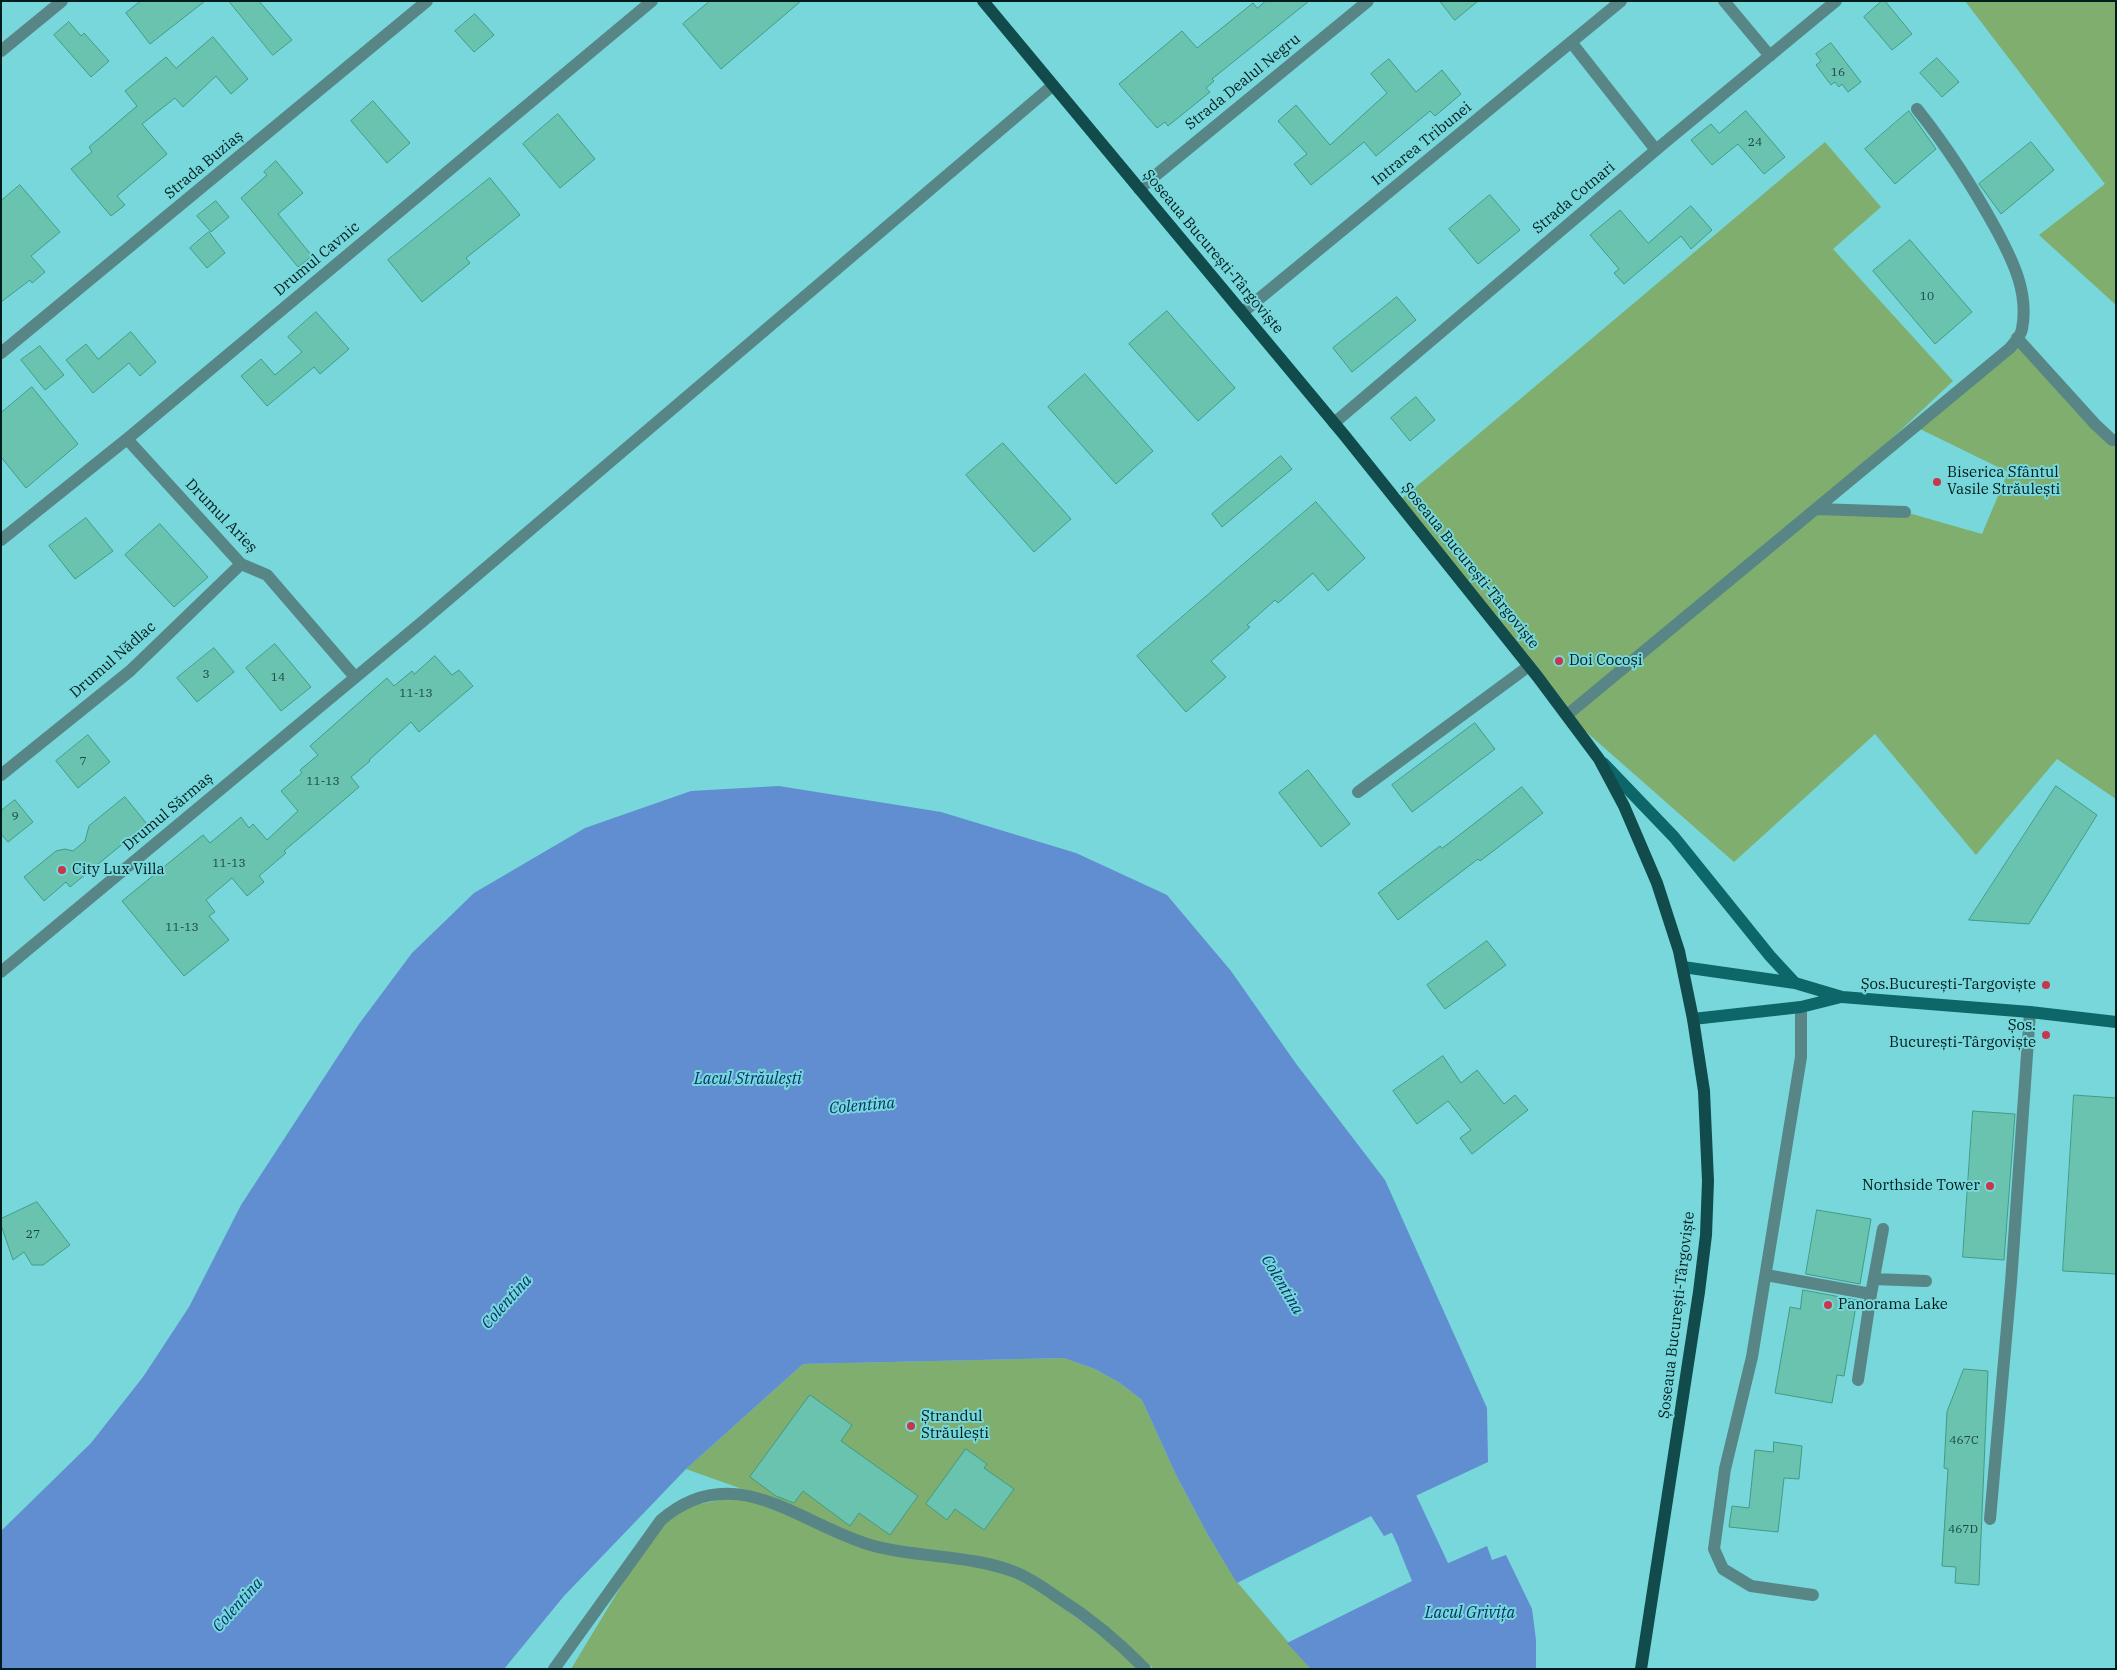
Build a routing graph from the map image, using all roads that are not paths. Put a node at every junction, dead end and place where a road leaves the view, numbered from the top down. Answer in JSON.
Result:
{"nodes":[{"id":1,"x":62,"y":1,"type":"edge"},
{"id":2,"x":427,"y":1,"type":"edge"},
{"id":3,"x":652,"y":1,"type":"edge"},
{"id":4,"x":983,"y":1,"type":"edge"},
{"id":5,"x":1368,"y":1,"type":"edge"},
{"id":6,"x":1724,"y":1,"type":"edge"},
{"id":7,"x":1836,"y":1,"type":"edge"},
{"id":8,"x":1619,"y":2,"type":"edge"},
{"id":9,"x":1571,"y":42,"type":"junction"},
{"id":10,"x":1,"y":52,"type":"edge"},
{"id":11,"x":1770,"y":56,"type":"junction"},
{"id":12,"x":1052,"y":86,"type":"junction"},
{"id":13,"x":1917,"y":109,"type":"dead end"},
{"id":14,"x":1656,"y":150,"type":"junction"},
{"id":15,"x":1140,"y":189,"type":"junction"},
{"id":16,"x":1244,"y":312,"type":"junction"},
{"id":17,"x":2017,"y":338,"type":"junction"},
{"id":18,"x":1,"y":353,"type":"edge"},
{"id":19,"x":1334,"y":423,"type":"junction"},
{"id":20,"x":127,"y":439,"type":"junction"},
{"id":21,"x":2116,"y":440,"type":"edge"},
{"id":22,"x":1817,"y":509,"type":"junction"},
{"id":23,"x":1905,"y":512,"type":"dead end"},
{"id":24,"x":1,"y":540,"type":"edge"},
{"id":25,"x":241,"y":564,"type":"junction"},
{"id":26,"x":1529,"y":666,"type":"junction"},
{"id":27,"x":355,"y":677,"type":"junction"},
{"id":28,"x":1567,"y":715,"type":"junction"},
{"id":29,"x":1599,"y":759,"type":"junction"},
{"id":30,"x":1,"y":775,"type":"edge"},
{"id":31,"x":1358,"y":792,"type":"dead end"},
{"id":32,"x":1683,"y":967,"type":"junction"},
{"id":33,"x":1,"y":972,"type":"edge"},
{"id":34,"x":1795,"y":983,"type":"junction"},
{"id":35,"x":1842,"y":997,"type":"junction"},
{"id":36,"x":1801,"y":1007,"type":"junction"},
{"id":37,"x":2030,"y":1012,"type":"junction"},
{"id":38,"x":1693,"y":1018,"type":"junction"},
{"id":39,"x":2116,"y":1022,"type":"edge"},
{"id":40,"x":1883,"y":1229,"type":"dead end"},
{"id":41,"x":1766,"y":1276,"type":"junction"},
{"id":42,"x":1874,"y":1279,"type":"junction"},
{"id":43,"x":1926,"y":1281,"type":"dead end"},
{"id":44,"x":1871,"y":1294,"type":"junction"},
{"id":45,"x":1858,"y":1380,"type":"dead end"},
{"id":46,"x":1990,"y":1519,"type":"dead end"},
{"id":47,"x":1813,"y":1595,"type":"dead end"},
{"id":48,"x":554,"y":1669,"type":"edge"},
{"id":49,"x":1145,"y":1669,"type":"edge"},
{"id":50,"x":1641,"y":1669,"type":"edge"}],
"edges":[{"from":1,"to":10,"type":"street"},
{"from":2,"to":18,"type":"street","name":"Strada Buziaș"},
{"from":3,"to":20,"type":"street","name":"Drumul Cavnic"},
{"from":4,"to":12,"type":"main road","name":"Șoseaua București-Târgoviște"},
{"from":5,"to":15,"type":"street","name":"Strada Dealul Negru"},
{"from":6,"to":11,"type":"street"},
{"from":7,"to":11,"type":"street","name":"Strada Cotnari"},
{"from":8,"to":9,"type":"street","name":"Intrarea Tribunei"},
{"from":9,"to":14,"type":"street"},
{"from":9,"to":16,"type":"street","name":"Intrarea Tribunei"},
{"from":11,"to":14,"type":"street","name":"Strada Cotnari"},
{"from":12,"to":15,"type":"main road","name":"Șoseaua București-Târgoviște"},
{"from":12,"to":27,"type":"street","name":"Drumul Sărmaș"},
{"from":13,"to":17,"type":"street"},
{"from":14,"to":19,"type":"street","name":"Strada Cotnari"},
{"from":15,"to":16,"type":"main road","name":"Șoseaua București-Târgoviște"},
{"from":16,"to":19,"type":"main road","name":"Șoseaua București-Târgoviște"},
{"from":17,"to":21,"type":"street"},
{"from":17,"to":22,"type":"street"},
{"from":19,"to":26,"type":"main road","name":"Șoseaua București-Târgoviște"},
{"from":20,"to":24,"type":"street","name":"Drumul Cavnic"},
{"from":20,"to":25,"type":"street","name":"Drumul Arieș"},
{"from":22,"to":23,"type":"street"},
{"from":22,"to":28,"type":"street"},
{"from":25,"to":27,"type":"street","name":"Drumul Arieș"},
{"from":25,"to":30,"type":"street","name":"Drumul Nădlac"},
{"from":26,"to":28,"type":"main road","name":"Șoseaua București-Târgoviște"},
{"from":26,"to":31,"type":"street"},
{"from":27,"to":33,"type":"street","name":"Drumul Sărmaș"},
{"from":28,"to":29,"type":"main road","name":"Șoseaua București-Târgoviște"},
{"from":29,"to":32,"type":"main road","name":"Șoseaua București-Târgoviște"},
{"from":29,"to":34,"type":"main road"},
{"from":32,"to":34,"type":"main road"},
{"from":32,"to":38,"type":"main road","name":"Șoseaua București-Târgoviște"},
{"from":34,"to":35,"type":"main road"},
{"from":35,"to":36,"type":"main road"},
{"from":35,"to":37,"type":"main road"},
{"from":36,"to":38,"type":"main road"},
{"from":36,"to":41,"type":"street"},
{"from":37,"to":39,"type":"main road"},
{"from":37,"to":46,"type":"street"},
{"from":38,"to":50,"type":"main road","name":"Șoseaua București-Târgoviște"},
{"from":40,"to":42,"type":"street"},
{"from":41,"to":44,"type":"street"},
{"from":41,"to":47,"type":"street"},
{"from":42,"to":43,"type":"street"},
{"from":42,"to":44,"type":"street"},
{"from":44,"to":45,"type":"street"},
{"from":48,"to":49,"type":"street"}]}
